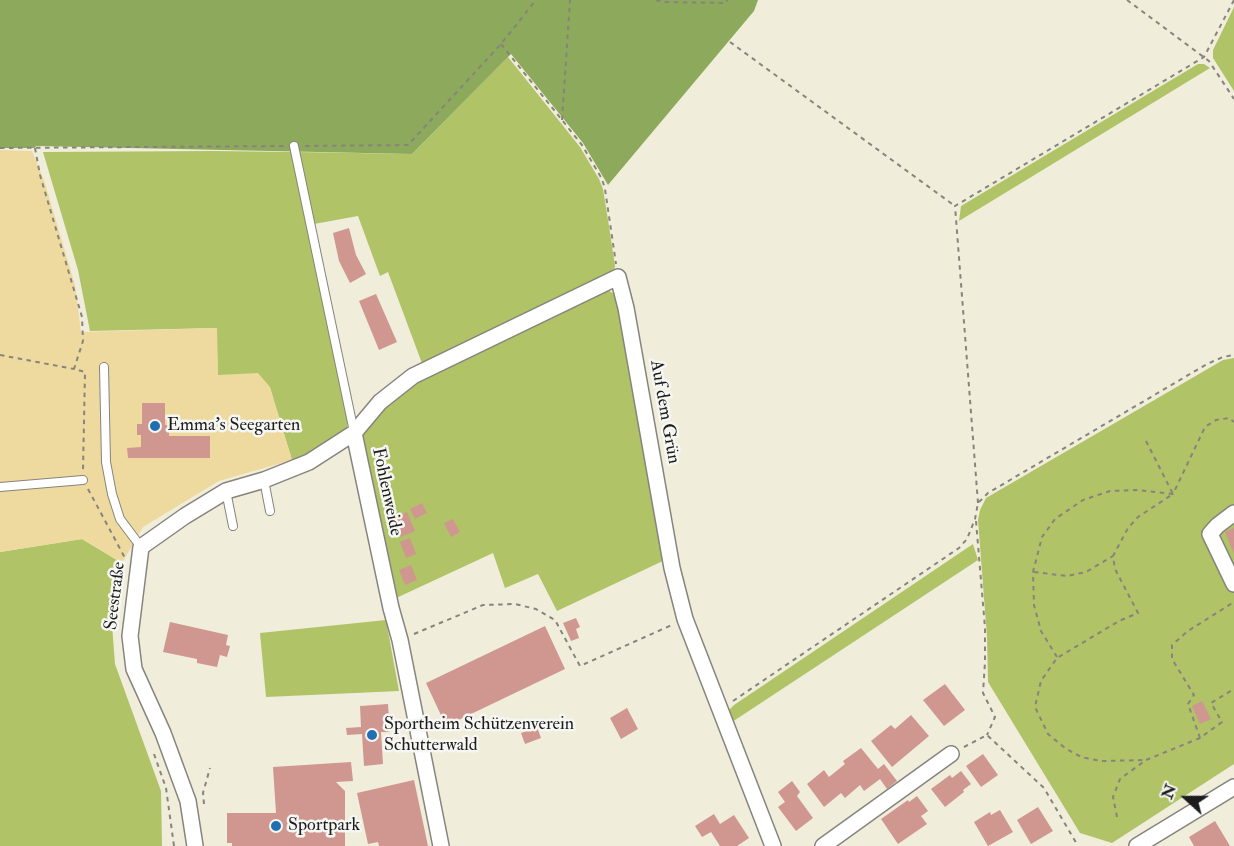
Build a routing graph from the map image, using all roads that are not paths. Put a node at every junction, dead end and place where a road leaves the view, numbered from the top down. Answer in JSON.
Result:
{"nodes":[{"id":1,"x":294,"y":146,"type":"road end"},
{"id":2,"x":104,"y":367,"type":"dead end"},
{"id":3,"x":354,"y":433,"type":"junction"},
{"id":4,"x":82,"y":480,"type":"road end"},
{"id":5,"x":264,"y":480,"type":"junction"},
{"id":6,"x":0,"y":487,"type":"edge"},
{"id":7,"x":226,"y":491,"type":"junction"},
{"id":8,"x":270,"y":512,"type":"dead end"},
{"id":9,"x":1234,"y":513,"type":"edge"},
{"id":10,"x":233,"y":526,"type":"dead end"},
{"id":11,"x":141,"y":547,"type":"junction"},
{"id":12,"x":1234,"y":584,"type":"edge"},
{"id":13,"x":951,"y":754,"type":"road end"},
{"id":14,"x":1234,"y":787,"type":"edge"},
{"id":15,"x":195,"y":846,"type":"edge"},
{"id":16,"x":441,"y":846,"type":"edge"},
{"id":17,"x":773,"y":846,"type":"edge"},
{"id":18,"x":823,"y":846,"type":"edge"},
{"id":19,"x":1137,"y":846,"type":"edge"}],
"edges":[{"from":1,"to":3,"type":"lane","name":"Fohlenweide"},
{"from":2,"to":11,"type":"lane"},
{"from":3,"to":5,"type":"street","name":"Seestraße"},
{"from":3,"to":16,"type":"street","name":"Fohlenweide"},
{"from":3,"to":17,"type":"street","name":"Auf dem Grün"},
{"from":4,"to":6,"type":"lane"},
{"from":5,"to":7,"type":"street","name":"Seestraße"},
{"from":5,"to":8,"type":"lane"},
{"from":7,"to":10,"type":"lane"},
{"from":7,"to":11,"type":"street","name":"Seestraße"},
{"from":9,"to":12,"type":"street"},
{"from":11,"to":15,"type":"street","name":"Seestraße"},
{"from":13,"to":18,"type":"street"},
{"from":14,"to":19,"type":"street"}]}
